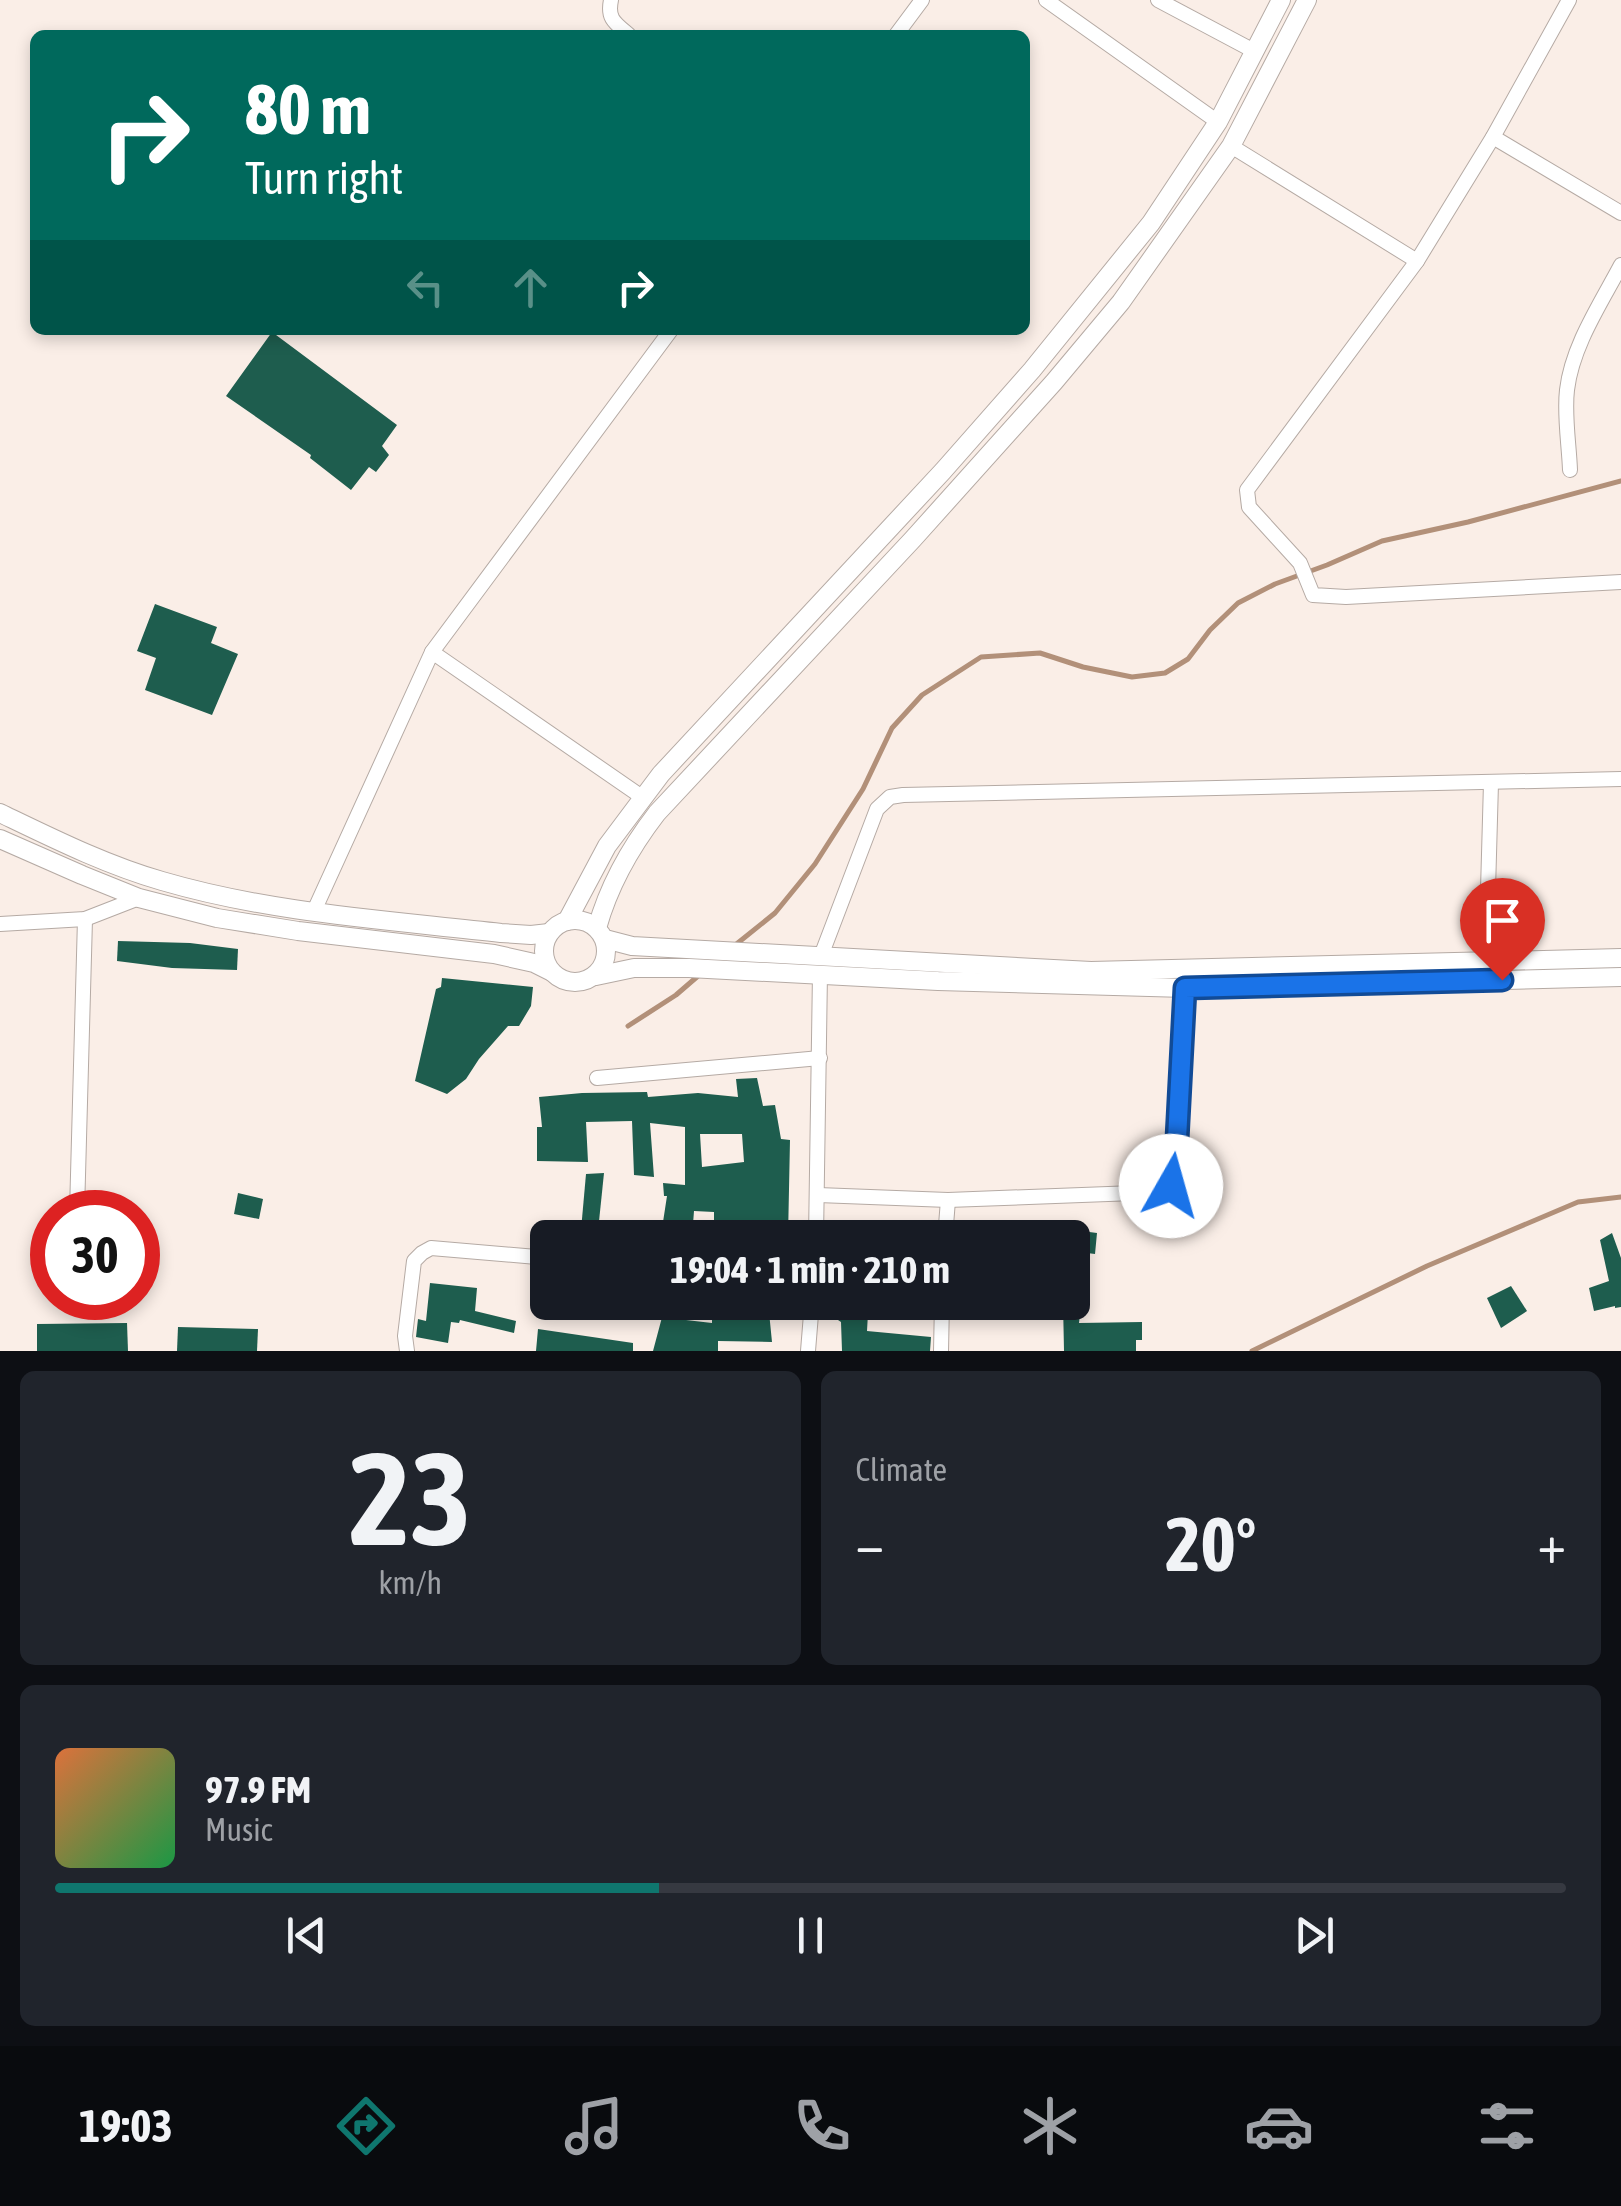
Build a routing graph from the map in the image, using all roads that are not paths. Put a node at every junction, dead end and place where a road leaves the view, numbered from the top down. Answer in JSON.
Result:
{"nodes":[{"id":1,"x":612,"y":0,"type":"edge"},
{"id":2,"x":922,"y":0,"type":"edge"},
{"id":3,"x":1046,"y":0,"type":"edge"},
{"id":4,"x":1158,"y":0,"type":"edge"},
{"id":5,"x":1281,"y":0,"type":"edge"},
{"id":6,"x":1307,"y":0,"type":"edge"},
{"id":7,"x":1569,"y":0,"type":"edge"},
{"id":8,"x":623,"y":30,"type":"edge"},
{"id":9,"x":900,"y":30,"type":"edge"},
{"id":10,"x":1254,"y":51,"type":"junction"},
{"id":11,"x":1218,"y":122,"type":"junction"},
{"id":12,"x":1493,"y":137,"type":"junction"},
{"id":13,"x":1231,"y":146,"type":"junction"},
{"id":14,"x":1621,"y":212,"type":"edge"},
{"id":15,"x":1418,"y":261,"type":"junction"},
{"id":16,"x":1621,"y":265,"type":"edge"},
{"id":17,"x":668,"y":335,"type":"edge"},
{"id":18,"x":1570,"y":470,"type":"dead end"},
{"id":19,"x":1621,"y":582,"type":"edge"},
{"id":20,"x":432,"y":652,"type":"junction"},
{"id":21,"x":1621,"y":779,"type":"edge"},
{"id":22,"x":1492,"y":783,"type":"junction"},
{"id":23,"x":642,"y":797,"type":"junction"},
{"id":24,"x":0,"y":813,"type":"edge"},
{"id":25,"x":0,"y":839,"type":"edge"},
{"id":26,"x":140,"y":898,"type":"junction"},
{"id":27,"x":314,"y":911,"type":"junction"},
{"id":28,"x":85,"y":918,"type":"junction"},
{"id":29,"x":567,"y":921,"type":"junction"},
{"id":30,"x":0,"y":924,"type":"edge"},
{"id":31,"x":549,"y":933,"type":"junction"},
{"id":32,"x":601,"y":934,"type":"junction"},
{"id":33,"x":1621,"y":958,"type":"edge"},
{"id":34,"x":1486,"y":961,"type":"junction"},
{"id":35,"x":821,"y":964,"type":"junction"},
{"id":36,"x":550,"y":971,"type":"junction"},
{"id":37,"x":596,"y":976,"type":"junction"},
{"id":38,"x":1621,"y":977,"type":"edge"},
{"id":39,"x":1185,"y":988,"type":"junction"},
{"id":40,"x":820,"y":1058,"type":"junction"},
{"id":41,"x":598,"y":1078,"type":"dead end"},
{"id":42,"x":78,"y":1190,"type":"edge"},
{"id":43,"x":818,"y":1195,"type":"junction"},
{"id":44,"x":948,"y":1200,"type":"junction"},
{"id":45,"x":817,"y":1220,"type":"edge"},
{"id":46,"x":946,"y":1220,"type":"edge"},
{"id":47,"x":530,"y":1256,"type":"edge"},
{"id":48,"x":811,"y":1320,"type":"edge"},
{"id":49,"x":942,"y":1320,"type":"edge"},
{"id":50,"x":407,"y":1351,"type":"edge"},
{"id":51,"x":808,"y":1351,"type":"edge"},
{"id":52,"x":941,"y":1351,"type":"edge"}],
"edges":[{"from":1,"to":8,"type":"street"},
{"from":2,"to":9,"type":"street"},
{"from":3,"to":11,"type":"street"},
{"from":4,"to":10,"type":"street"},
{"from":5,"to":10,"type":"main road"},
{"from":6,"to":13,"type":"main road"},
{"from":7,"to":12,"type":"street"},
{"from":10,"to":11,"type":"main road"},
{"from":11,"to":23,"type":"main road"},
{"from":12,"to":14,"type":"street"},
{"from":12,"to":15,"type":"street"},
{"from":13,"to":15,"type":"street"},
{"from":13,"to":32,"type":"main road"},
{"from":15,"to":19,"type":"street"},
{"from":16,"to":18,"type":"street"},
{"from":17,"to":20,"type":"street"},
{"from":20,"to":23,"type":"street"},
{"from":20,"to":27,"type":"street"},
{"from":21,"to":22,"type":"street"},
{"from":22,"to":34,"type":"street"},
{"from":22,"to":35,"type":"street"},
{"from":23,"to":29,"type":"main road"},
{"from":24,"to":27,"type":"main road"},
{"from":25,"to":26,"type":"main road"},
{"from":26,"to":28,"type":"street"},
{"from":26,"to":36,"type":"main road"},
{"from":27,"to":31,"type":"main road"},
{"from":28,"to":30,"type":"street"},
{"from":28,"to":42,"type":"street"},
{"from":29,"to":31,"type":"main road"},
{"from":29,"to":32,"type":"main road"},
{"from":31,"to":36,"type":"main road"},
{"from":32,"to":35,"type":"main road"},
{"from":32,"to":37,"type":"main road"},
{"from":33,"to":34,"type":"main road"},
{"from":34,"to":35,"type":"main road"},
{"from":35,"to":37,"type":"main road"},
{"from":35,"to":39,"type":"main road"},
{"from":35,"to":40,"type":"street"},
{"from":36,"to":37,"type":"main road"},
{"from":38,"to":39,"type":"main road"},
{"from":39,"to":44,"type":"street"},
{"from":40,"to":41,"type":"street"},
{"from":40,"to":43,"type":"street"},
{"from":43,"to":44,"type":"street"},
{"from":43,"to":45,"type":"street"},
{"from":44,"to":46,"type":"street"},
{"from":47,"to":50,"type":"street"},
{"from":48,"to":51,"type":"street"},
{"from":49,"to":52,"type":"street"}]}
